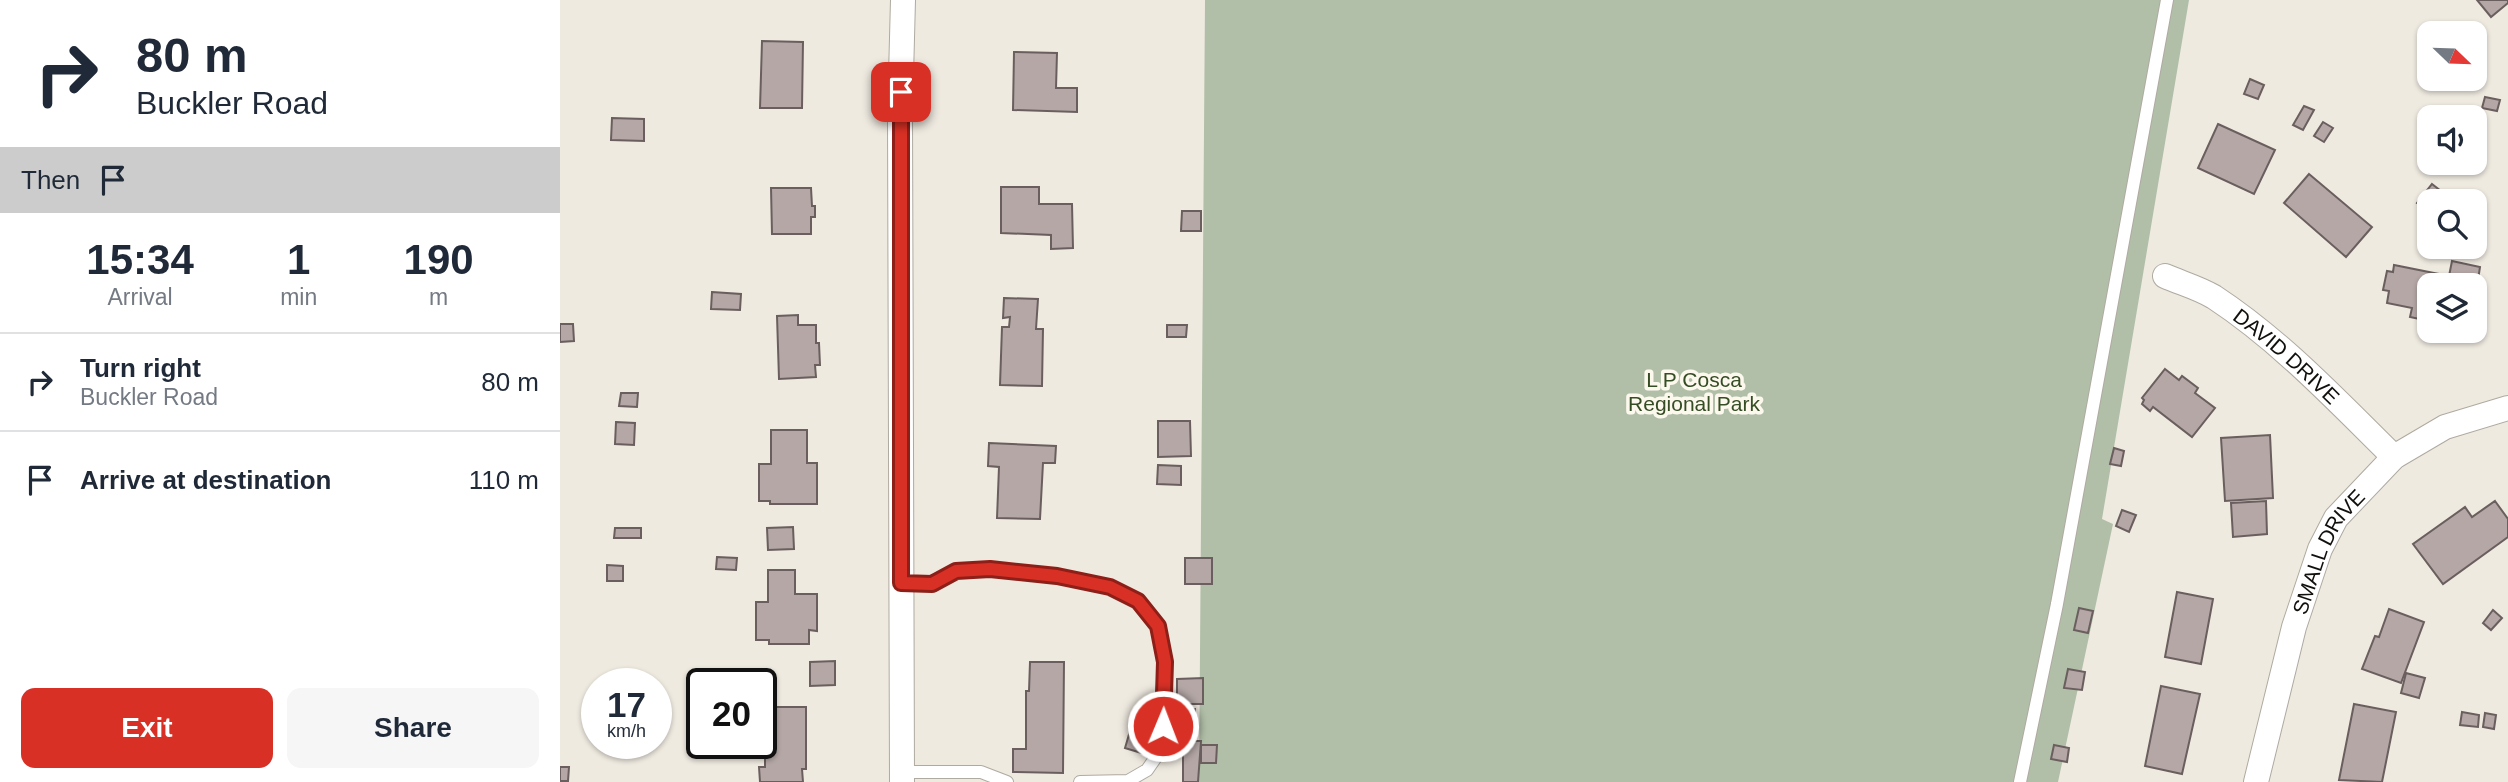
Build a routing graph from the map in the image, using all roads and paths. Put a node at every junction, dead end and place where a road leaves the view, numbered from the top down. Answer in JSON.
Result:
{"nodes":[{"id":1,"x":903,"y":0,"type":"edge"},
{"id":2,"x":2167,"y":0,"type":"edge"},
{"id":3,"x":2165,"y":276,"type":"dead end"},
{"id":4,"x":2508,"y":408,"type":"edge"},
{"id":5,"x":2395,"y":457,"type":"junction"},
{"id":6,"x":901,"y":583,"type":"junction"},
{"id":7,"x":902,"y":777,"type":"edge"},
{"id":8,"x":1007,"y":782,"type":"edge"},
{"id":9,"x":1080,"y":782,"type":"edge"},
{"id":10,"x":2020,"y":782,"type":"edge"},
{"id":11,"x":2256,"y":782,"type":"edge"}],
"edges":[{"from":1,"to":6,"type":"street"},
{"from":2,"to":10,"type":"lane"},
{"from":3,"to":5,"type":"street","name":"DAVID DRIVE"},
{"from":4,"to":5,"type":"street","name":"SMALL DRIVE"},
{"from":5,"to":11,"type":"street","name":"SMALL DRIVE"},
{"from":6,"to":7,"type":"street"},
{"from":6,"to":9,"type":"lane"},
{"from":7,"to":8,"type":"lane"}]}
